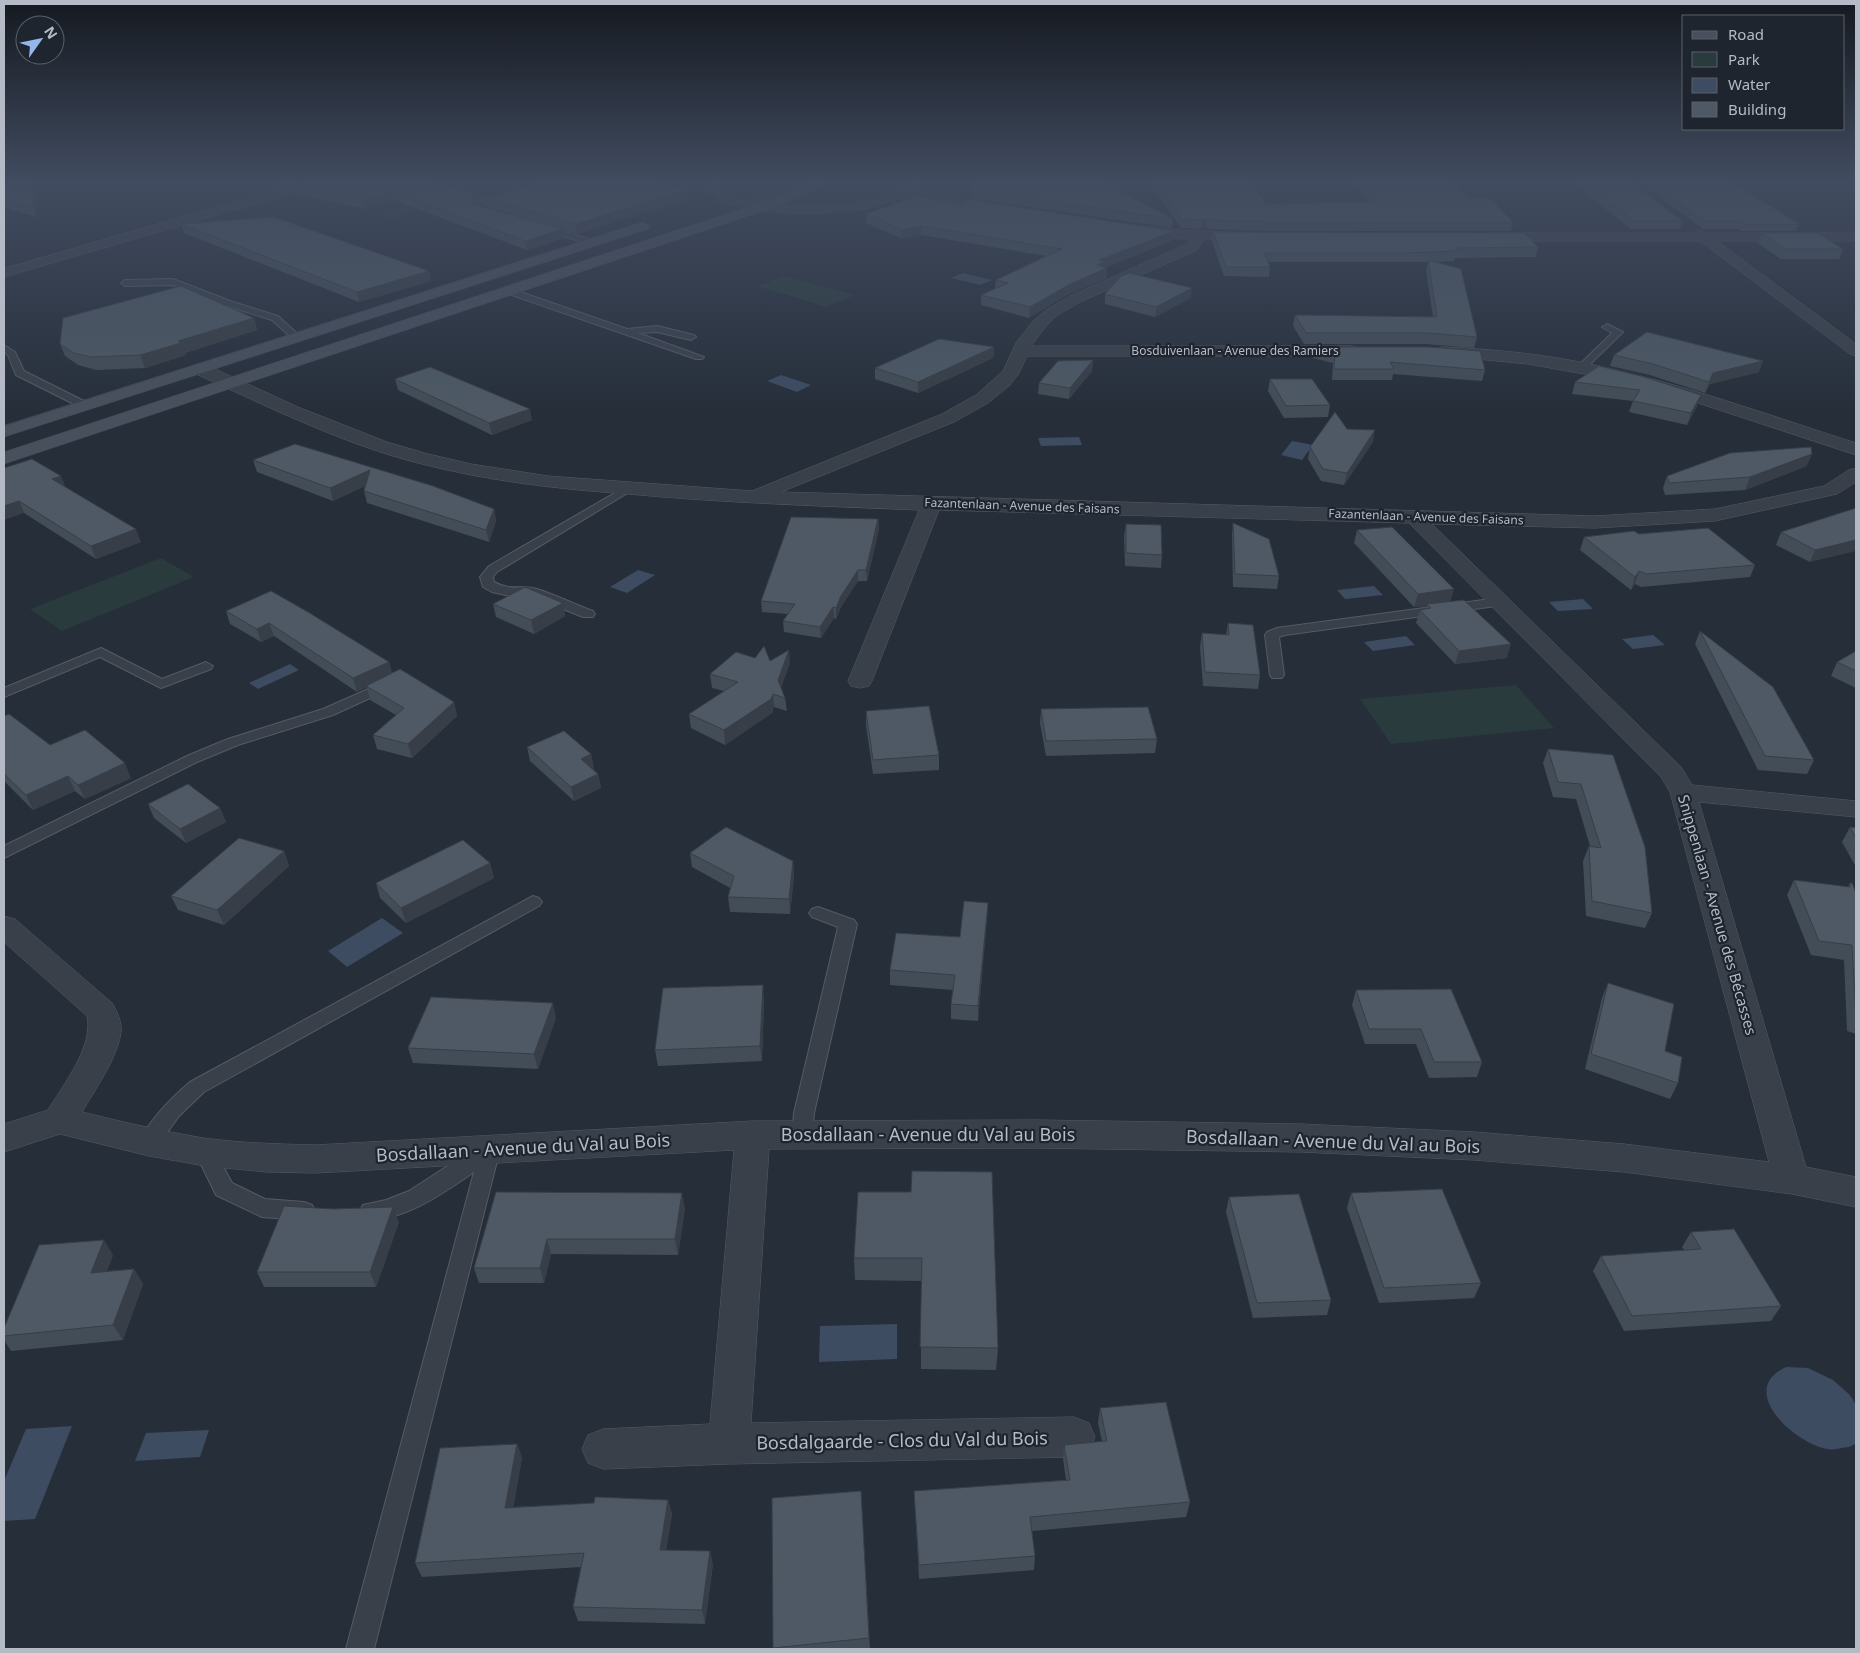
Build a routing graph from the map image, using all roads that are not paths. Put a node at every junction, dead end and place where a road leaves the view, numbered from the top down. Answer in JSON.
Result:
{"nodes":[{"id":1,"x":59,"y":257,"type":"edge"},
{"id":2,"x":547,"y":257,"type":"edge"},
{"id":3,"x":610,"y":257,"type":"edge"},
{"id":4,"x":1167,"y":257,"type":"edge"},
{"id":5,"x":1731,"y":257,"type":"edge"},
{"id":6,"x":4,"y":273,"type":"edge"},
{"id":7,"x":125,"y":283,"type":"dead end"},
{"id":8,"x":508,"y":291,"type":"junction"},
{"id":9,"x":1606,"y":327,"type":"dead end"},
{"id":10,"x":621,"y":330,"type":"junction"},
{"id":11,"x":691,"y":337,"type":"dead end"},
{"id":12,"x":296,"y":338,"type":"junction"},
{"id":13,"x":4,"y":348,"type":"edge"},
{"id":14,"x":1021,"y":351,"type":"junction"},
{"id":15,"x":1371,"y":351,"type":"edge"},
{"id":16,"x":1426,"y":351,"type":"edge"},
{"id":17,"x":1856,"y":351,"type":"edge"},
{"id":18,"x":699,"y":357,"type":"dead end"},
{"id":19,"x":1582,"y":367,"type":"junction"},
{"id":20,"x":200,"y":369,"type":"junction"},
{"id":21,"x":232,"y":382,"type":"junction"},
{"id":22,"x":86,"y":406,"type":"junction"},
{"id":23,"x":4,"y":432,"type":"edge"},
{"id":24,"x":1856,"y":449,"type":"edge"},
{"id":25,"x":4,"y":458,"type":"edge"},
{"id":26,"x":1856,"y":474,"type":"edge"},
{"id":27,"x":625,"y":490,"type":"junction"},
{"id":28,"x":752,"y":497,"type":"junction"},
{"id":29,"x":931,"y":504,"type":"junction"},
{"id":30,"x":1413,"y":516,"type":"junction"},
{"id":31,"x":1498,"y":602,"type":"junction"},
{"id":32,"x":588,"y":614,"type":"dead end"},
{"id":33,"x":206,"y":666,"type":"dead end"},
{"id":34,"x":1277,"y":675,"type":"dead end"},
{"id":35,"x":398,"y":680,"type":"edge"},
{"id":36,"x":860,"y":681,"type":"dead end"},
{"id":37,"x":4,"y":693,"type":"edge"},
{"id":38,"x":1683,"y":792,"type":"junction"},
{"id":39,"x":1856,"y":809,"type":"edge"},
{"id":40,"x":4,"y":853,"type":"edge"},
{"id":41,"x":533,"y":902,"type":"dead end"},
{"id":42,"x":818,"y":913,"type":"dead end"},
{"id":43,"x":4,"y":926,"type":"edge"},
{"id":44,"x":60,"y":1120,"type":"junction"},
{"id":45,"x":753,"y":1136,"type":"junction"},
{"id":46,"x":802,"y":1136,"type":"junction"},
{"id":47,"x":4,"y":1138,"type":"edge"},
{"id":48,"x":149,"y":1142,"type":"junction"},
{"id":49,"x":490,"y":1149,"type":"junction"},
{"id":50,"x":205,"y":1152,"type":"junction"},
{"id":51,"x":1792,"y":1179,"type":"junction"},
{"id":52,"x":1856,"y":1192,"type":"edge"},
{"id":53,"x":321,"y":1212,"type":"edge"},
{"id":54,"x":349,"y":1213,"type":"edge"},
{"id":55,"x":1074,"y":1437,"type":"dead end"},
{"id":56,"x":729,"y":1444,"type":"junction"},
{"id":57,"x":603,"y":1449,"type":"dead end"},
{"id":58,"x":360,"y":1649,"type":"edge"}],
"edges":[{"from":1,"to":6,"type":"street"},
{"from":2,"to":12,"type":"street"},
{"from":3,"to":8,"type":"street"},
{"from":4,"to":14,"type":"street"},
{"from":5,"to":17,"type":"street"},
{"from":7,"to":12,"type":"lane"},
{"from":8,"to":10,"type":"lane"},
{"from":8,"to":21,"type":"street"},
{"from":9,"to":19,"type":"lane"},
{"from":10,"to":11,"type":"lane"},
{"from":10,"to":18,"type":"lane"},
{"from":12,"to":20,"type":"street"},
{"from":13,"to":22,"type":"lane"},
{"from":14,"to":15,"type":"street","name":"Bosduivenlaan - Avenue des Ramiers"},
{"from":14,"to":28,"type":"street"},
{"from":16,"to":19,"type":"street"},
{"from":19,"to":24,"type":"street"},
{"from":20,"to":21,"type":"street","name":"Fazantenlaan - Avenue des Faisans"},
{"from":20,"to":22,"type":"street"},
{"from":21,"to":25,"type":"street"},
{"from":21,"to":27,"type":"street","name":"Fazantenlaan - Avenue des Faisans"},
{"from":22,"to":23,"type":"street"},
{"from":26,"to":30,"type":"street","name":"Fazantenlaan - Avenue des Faisans"},
{"from":27,"to":28,"type":"street","name":"Fazantenlaan - Avenue des Faisans"},
{"from":27,"to":32,"type":"lane"},
{"from":28,"to":29,"type":"street","name":"Fazantenlaan - Avenue des Faisans"},
{"from":29,"to":30,"type":"street","name":"Fazantenlaan - Avenue des Faisans"},
{"from":29,"to":36,"type":"street"},
{"from":30,"to":31,"type":"street","name":"Snippenlaan - Avenue des Bécasses"},
{"from":31,"to":34,"type":"lane"},
{"from":31,"to":38,"type":"street","name":"Snippenlaan - Avenue des Bécasses"},
{"from":33,"to":37,"type":"lane"},
{"from":35,"to":40,"type":"lane"},
{"from":38,"to":39,"type":"street"},
{"from":38,"to":51,"type":"street","name":"Snippenlaan - Avenue des Bécasses"},
{"from":41,"to":48,"type":"lane"},
{"from":42,"to":46,"type":"lane"},
{"from":43,"to":44,"type":"street"},
{"from":44,"to":47,"type":"street"},
{"from":44,"to":48,"type":"street","name":"Bosdallaan - Avenue du Val au Bois"},
{"from":45,"to":46,"type":"street","name":"Bosdallaan - Avenue du Val au Bois"},
{"from":45,"to":49,"type":"street","name":"Bosdallaan - Avenue du Val au Bois"},
{"from":45,"to":56,"type":"street"},
{"from":46,"to":51,"type":"street","name":"Bosdallaan - Avenue du Val au Bois"},
{"from":48,"to":50,"type":"street","name":"Bosdallaan - Avenue du Val au Bois"},
{"from":49,"to":50,"type":"street","name":"Bosdallaan - Avenue du Val au Bois"},
{"from":49,"to":54,"type":"lane"},
{"from":49,"to":58,"type":"lane"},
{"from":50,"to":53,"type":"lane"},
{"from":51,"to":52,"type":"street","name":"Bosdallaan - Avenue du Val au Bois"},
{"from":55,"to":56,"type":"street","name":"Bosdalgaarde - Clos du Val du Bois"},
{"from":56,"to":57,"type":"street","name":"Bosdalgaarde - Clos du Val du Bois"}]}
